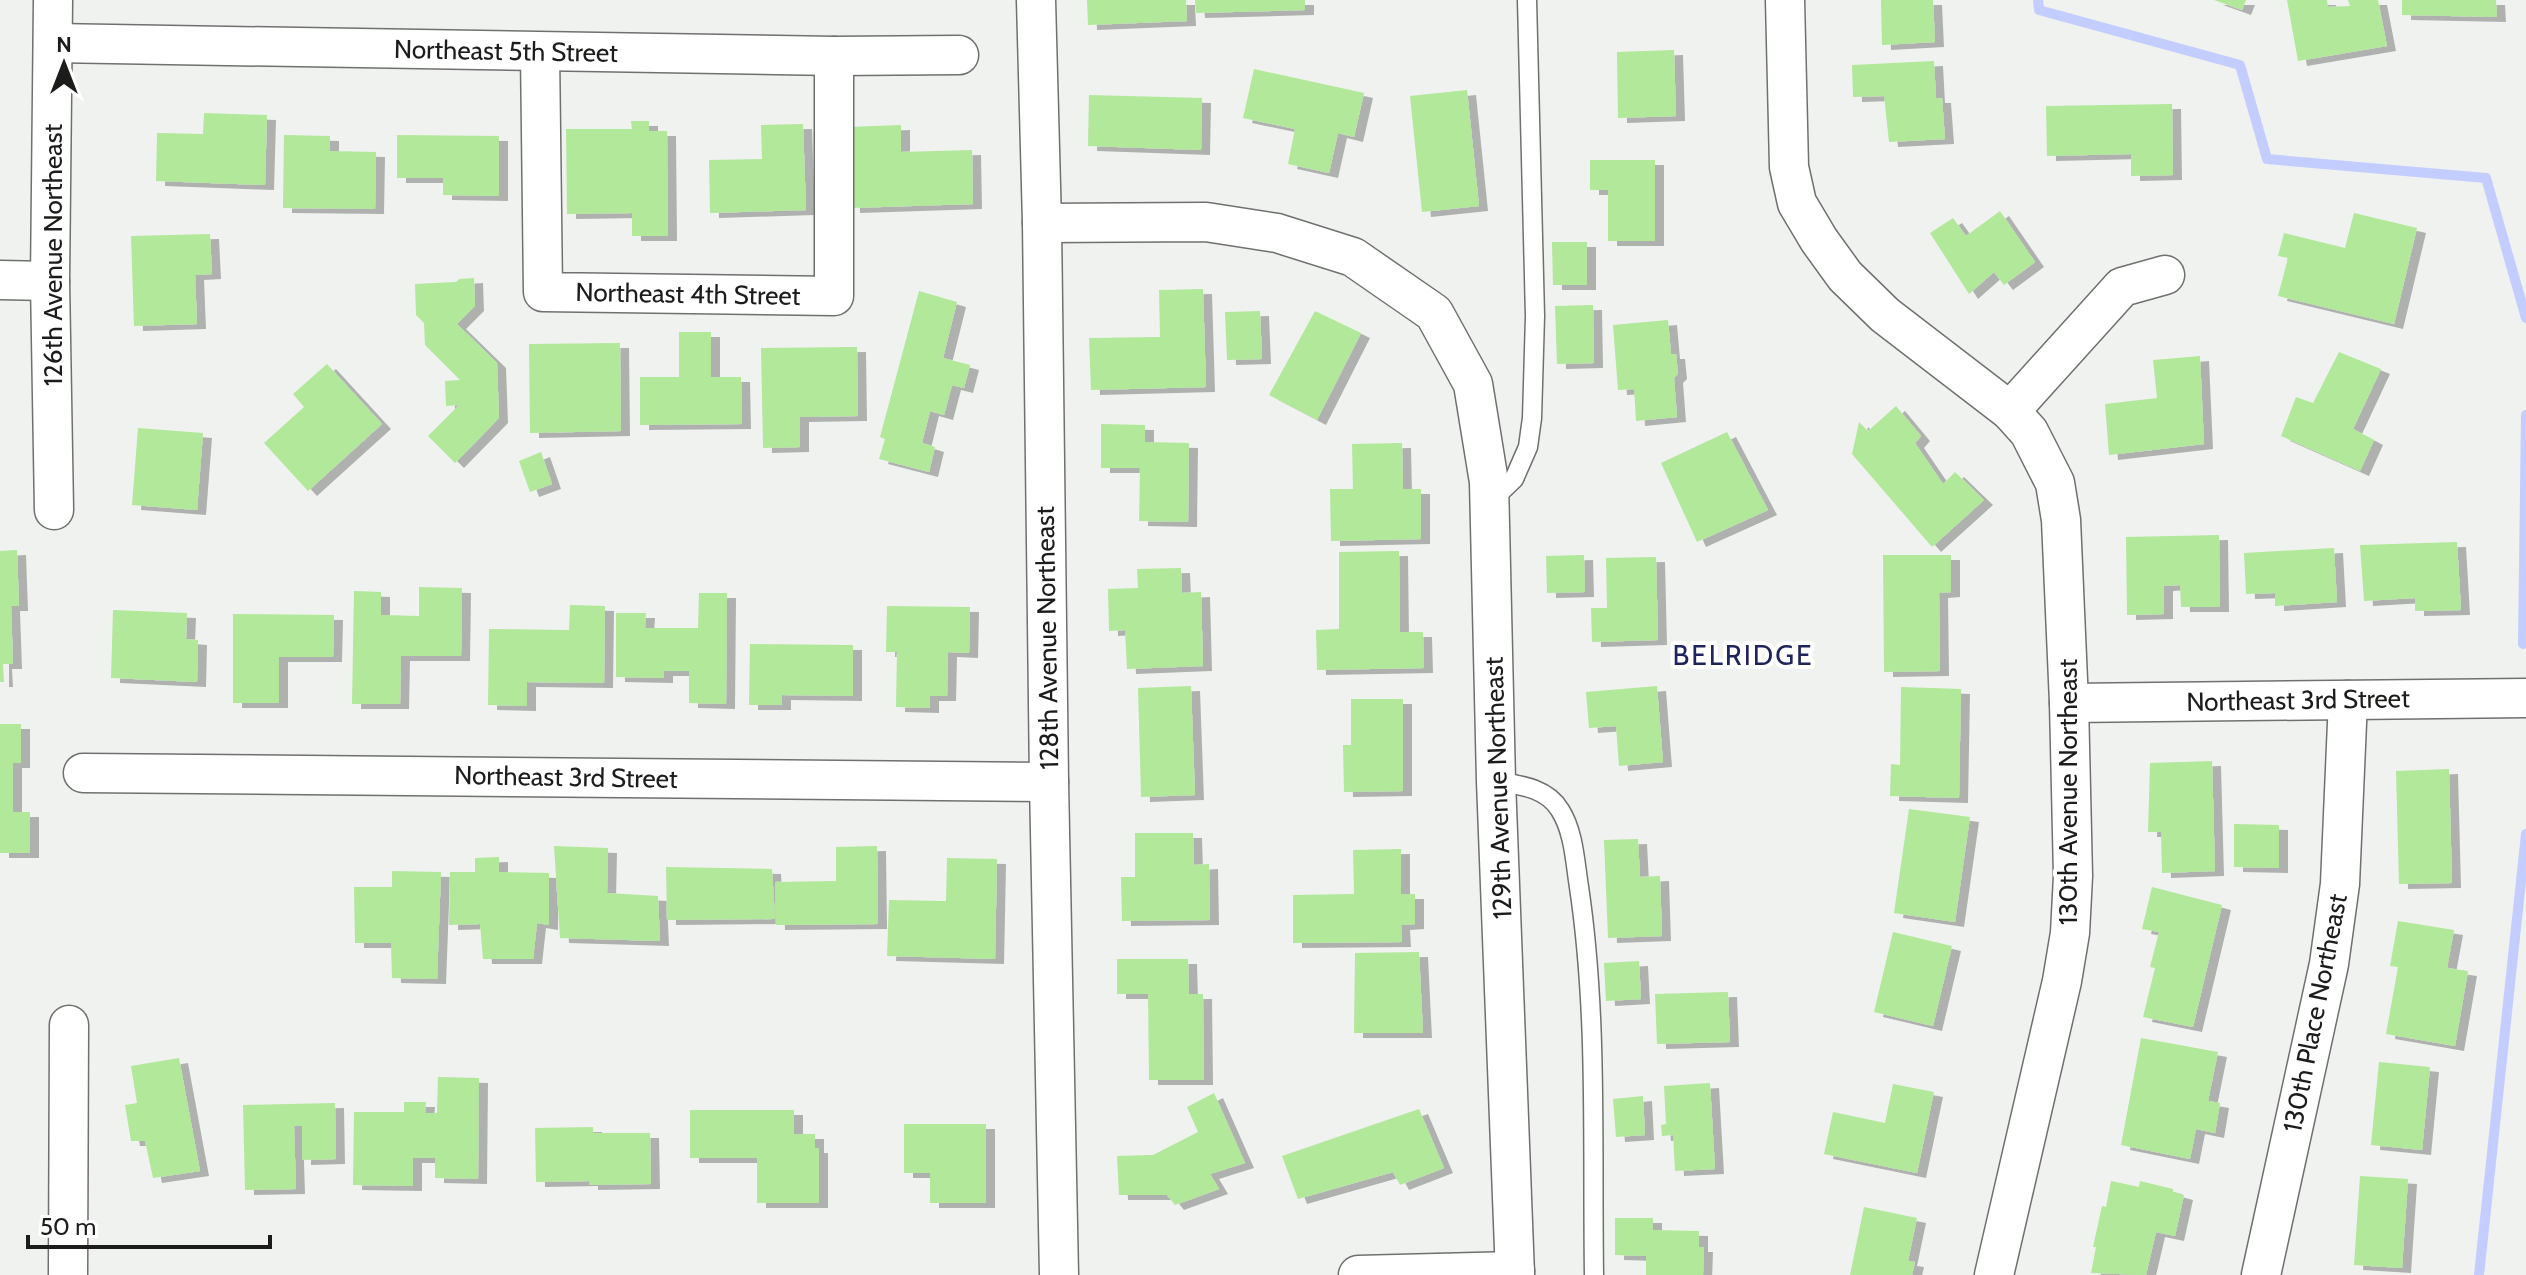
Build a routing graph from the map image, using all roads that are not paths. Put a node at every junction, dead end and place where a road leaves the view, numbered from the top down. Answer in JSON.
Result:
{"nodes":[{"id":1,"x":53,"y":0,"type":"edge"},
{"id":2,"x":1036,"y":0,"type":"edge"},
{"id":3,"x":1527,"y":0,"type":"edge"},
{"id":4,"x":1785,"y":0,"type":"edge"},
{"id":5,"x":53,"y":43,"type":"junction"},
{"id":6,"x":540,"y":52,"type":"junction"},
{"id":7,"x":959,"y":55,"type":"dead end"},
{"id":8,"x":834,"y":56,"type":"junction"},
{"id":9,"x":1042,"y":223,"type":"junction"},
{"id":10,"x":2165,"y":275,"type":"dead end"},
{"id":11,"x":0,"y":280,"type":"edge"},
{"id":12,"x":50,"y":281,"type":"junction"},
{"id":13,"x":2010,"y":411,"type":"junction"},
{"id":14,"x":1489,"y":503,"type":"junction"},
{"id":15,"x":54,"y":510,"type":"dead end"},
{"id":16,"x":2526,"y":698,"type":"edge"},
{"id":17,"x":2348,"y":700,"type":"junction"},
{"id":18,"x":2069,"y":703,"type":"junction"},
{"id":19,"x":83,"y":773,"type":"dead end"},
{"id":20,"x":1496,"y":781,"type":"junction"},
{"id":21,"x":1049,"y":782,"type":"junction"},
{"id":22,"x":69,"y":1025,"type":"dead end"},
{"id":23,"x":1515,"y":1273,"type":"edge"},
{"id":24,"x":68,"y":1275,"type":"edge"},
{"id":25,"x":1059,"y":1275,"type":"edge"},
{"id":26,"x":1358,"y":1275,"type":"edge"},
{"id":27,"x":1594,"y":1275,"type":"edge"},
{"id":28,"x":1994,"y":1275,"type":"edge"},
{"id":29,"x":2261,"y":1275,"type":"edge"}],
"edges":[{"from":1,"to":5,"type":"street","name":"126th Avenue Northeast"},
{"from":2,"to":9,"type":"street","name":"128th Avenue Northeast"},
{"from":3,"to":14,"type":"lane"},
{"from":4,"to":13,"type":"street","name":"130th Avenue Northeast"},
{"from":5,"to":6,"type":"street","name":"Northeast 5th Street"},
{"from":5,"to":12,"type":"street","name":"126th Avenue Northeast"},
{"from":6,"to":8,"type":"street","name":"Northeast 5th Street"},
{"from":6,"to":8,"type":"street","name":"Northeast 4th Street"},
{"from":7,"to":8,"type":"street","name":"Northeast 5th Street"},
{"from":9,"to":14,"type":"street","name":"129th Avenue Northeast"},
{"from":9,"to":21,"type":"street","name":"128th Avenue Northeast"},
{"from":10,"to":13,"type":"street"},
{"from":11,"to":12,"type":"street"},
{"from":12,"to":15,"type":"street","name":"126th Avenue Northeast"},
{"from":13,"to":18,"type":"street","name":"130th Avenue Northeast"},
{"from":14,"to":20,"type":"street","name":"129th Avenue Northeast"},
{"from":16,"to":17,"type":"street","name":"Northeast 3rd Street"},
{"from":17,"to":18,"type":"street","name":"Northeast 3rd Street"},
{"from":17,"to":29,"type":"street","name":"130th Place Northeast"},
{"from":18,"to":28,"type":"street","name":"130th Avenue Northeast"},
{"from":19,"to":21,"type":"street","name":"Northeast 3rd Street"},
{"from":20,"to":23,"type":"street","name":"129th Avenue Northeast"},
{"from":20,"to":27,"type":"lane"},
{"from":21,"to":25,"type":"street","name":"128th Avenue Northeast"},
{"from":22,"to":24,"type":"street"},
{"from":23,"to":26,"type":"street"}]}
